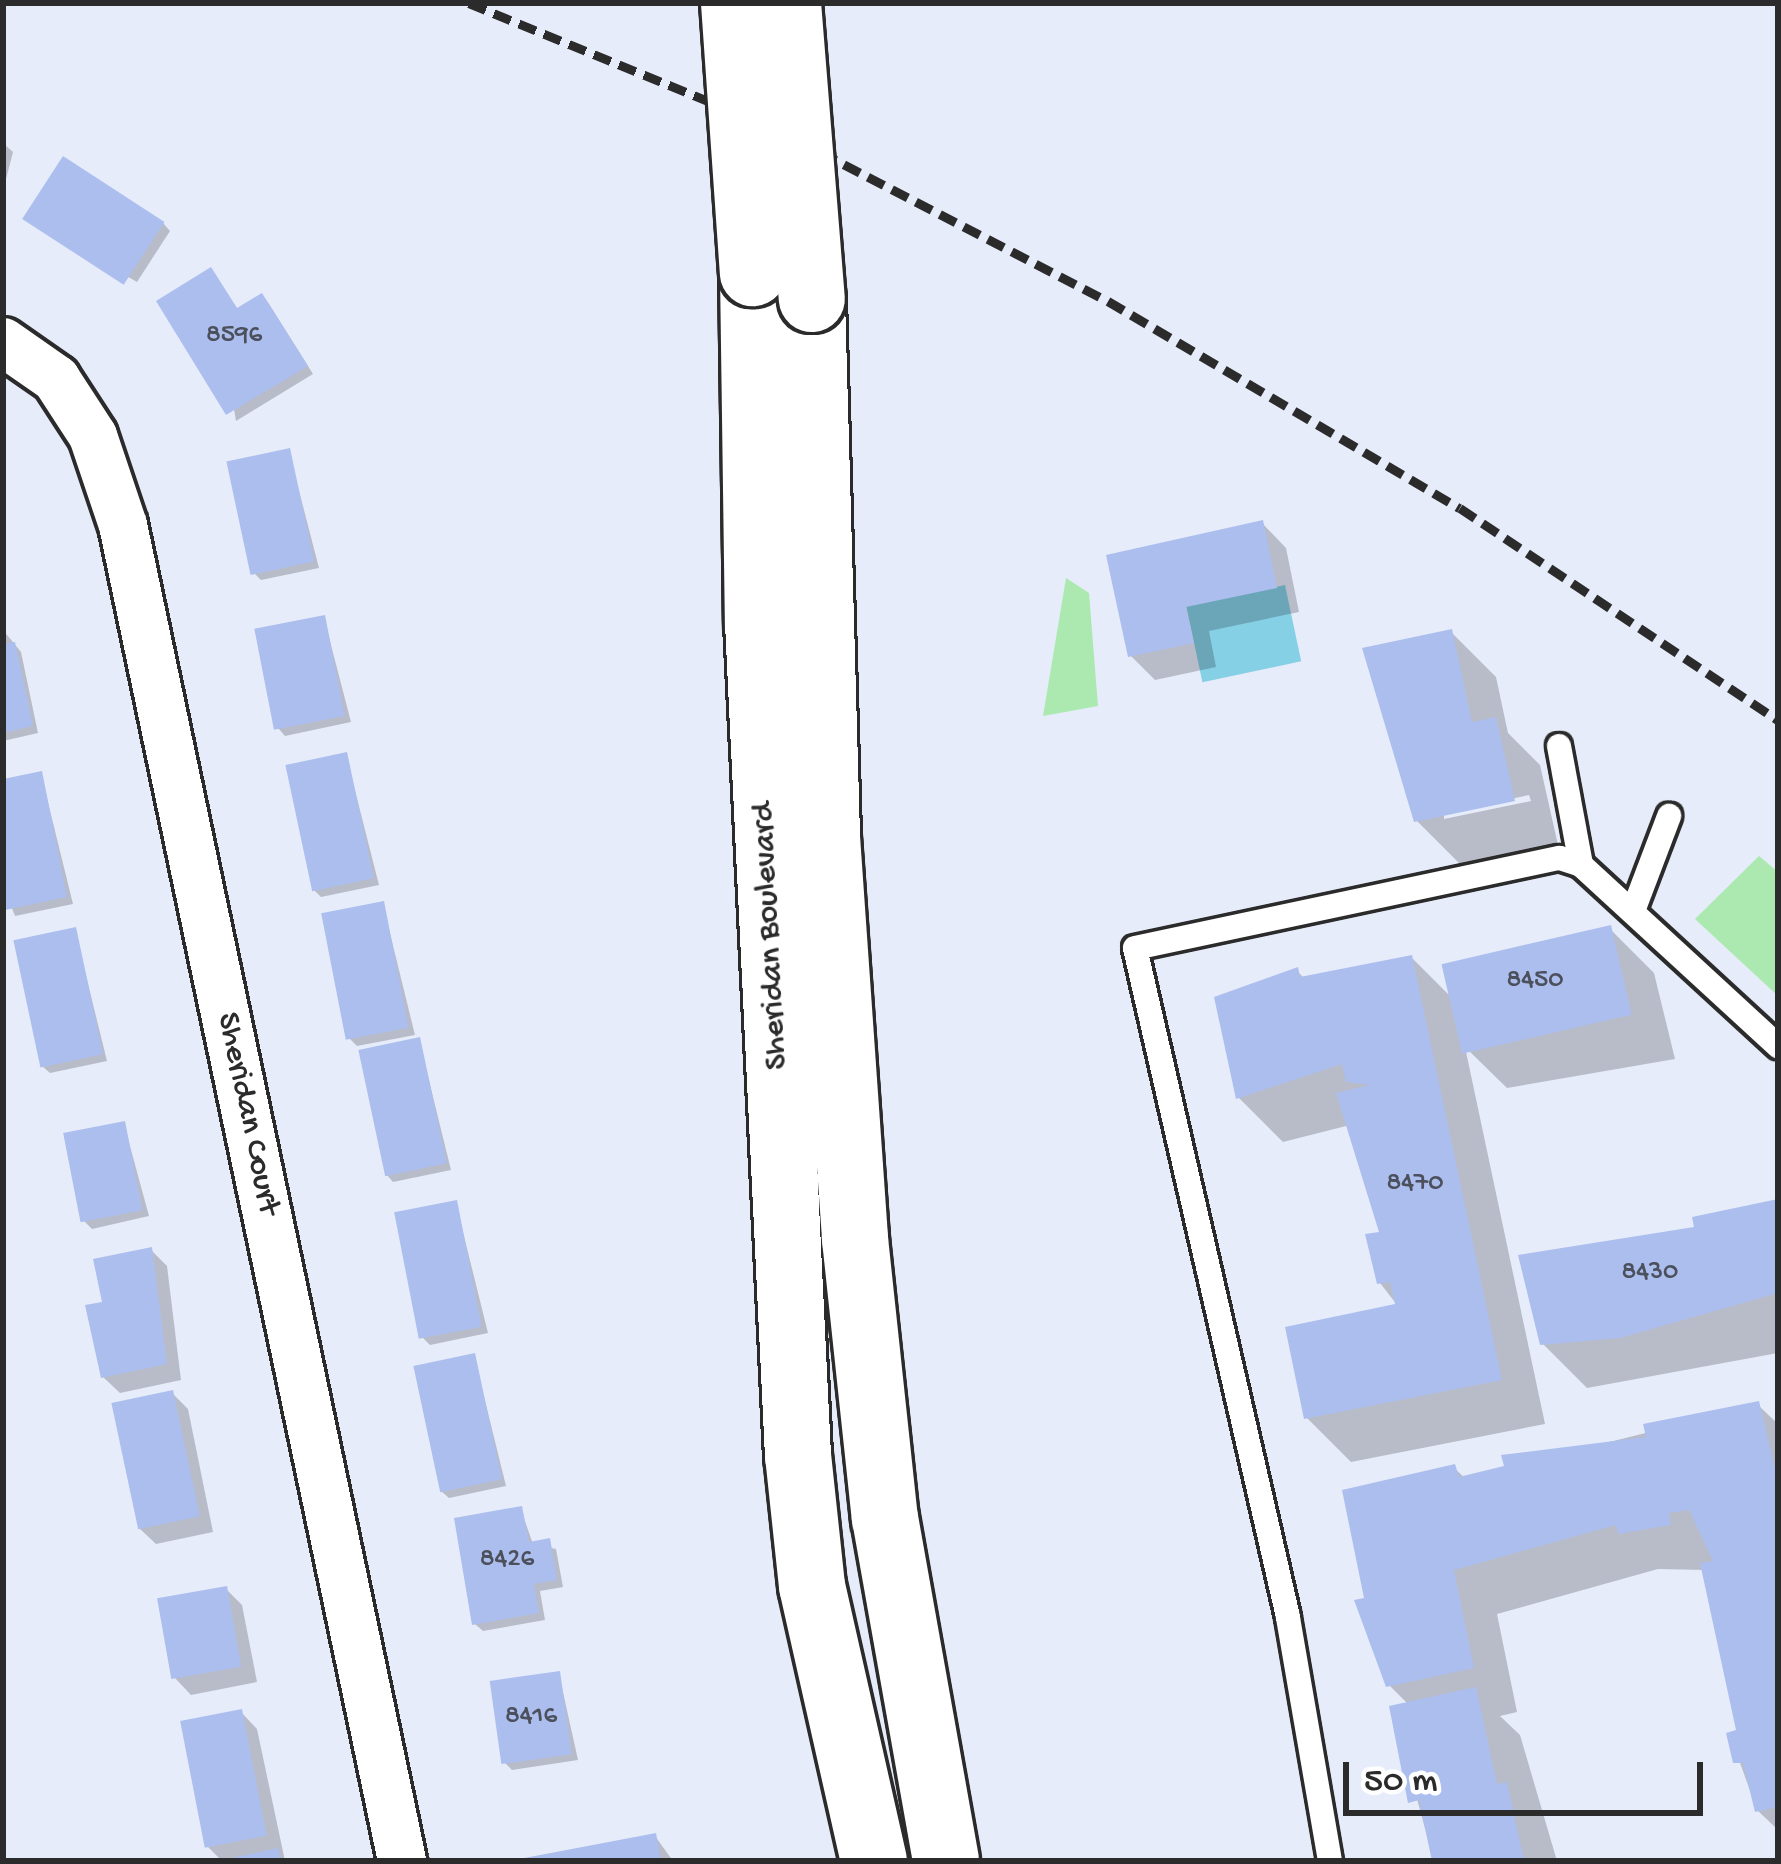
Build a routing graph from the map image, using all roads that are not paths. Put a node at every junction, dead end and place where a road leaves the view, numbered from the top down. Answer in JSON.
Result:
{"nodes":[{"id":1,"x":734,"y":3,"type":"edge"},
{"id":2,"x":788,"y":3,"type":"edge"},
{"id":3,"x":3,"y":342,"type":"edge"},
{"id":4,"x":1559,"y":746,"type":"dead end"},
{"id":5,"x":1669,"y":816,"type":"dead end"},
{"id":6,"x":1581,"y":865,"type":"junction"},
{"id":7,"x":1633,"y":911,"type":"junction"},
{"id":8,"x":1778,"y":1046,"type":"edge"},
{"id":9,"x":402,"y":1861,"type":"edge"},
{"id":10,"x":874,"y":1861,"type":"edge"},
{"id":11,"x":946,"y":1861,"type":"edge"},
{"id":12,"x":1330,"y":1861,"type":"edge"}],
"edges":[{"from":1,"to":10,"type":"main road","name":"Sheridan Boulevard","bridge":true},
{"from":2,"to":11,"type":"main road","name":"Sheridan Boulevard","bridge":true},
{"from":3,"to":9,"type":"street","name":"Sheridan Court"},
{"from":4,"to":6,"type":"lane"},
{"from":5,"to":7,"type":"lane"},
{"from":6,"to":7,"type":"lane"},
{"from":6,"to":12,"type":"lane"},
{"from":7,"to":8,"type":"lane"}]}
